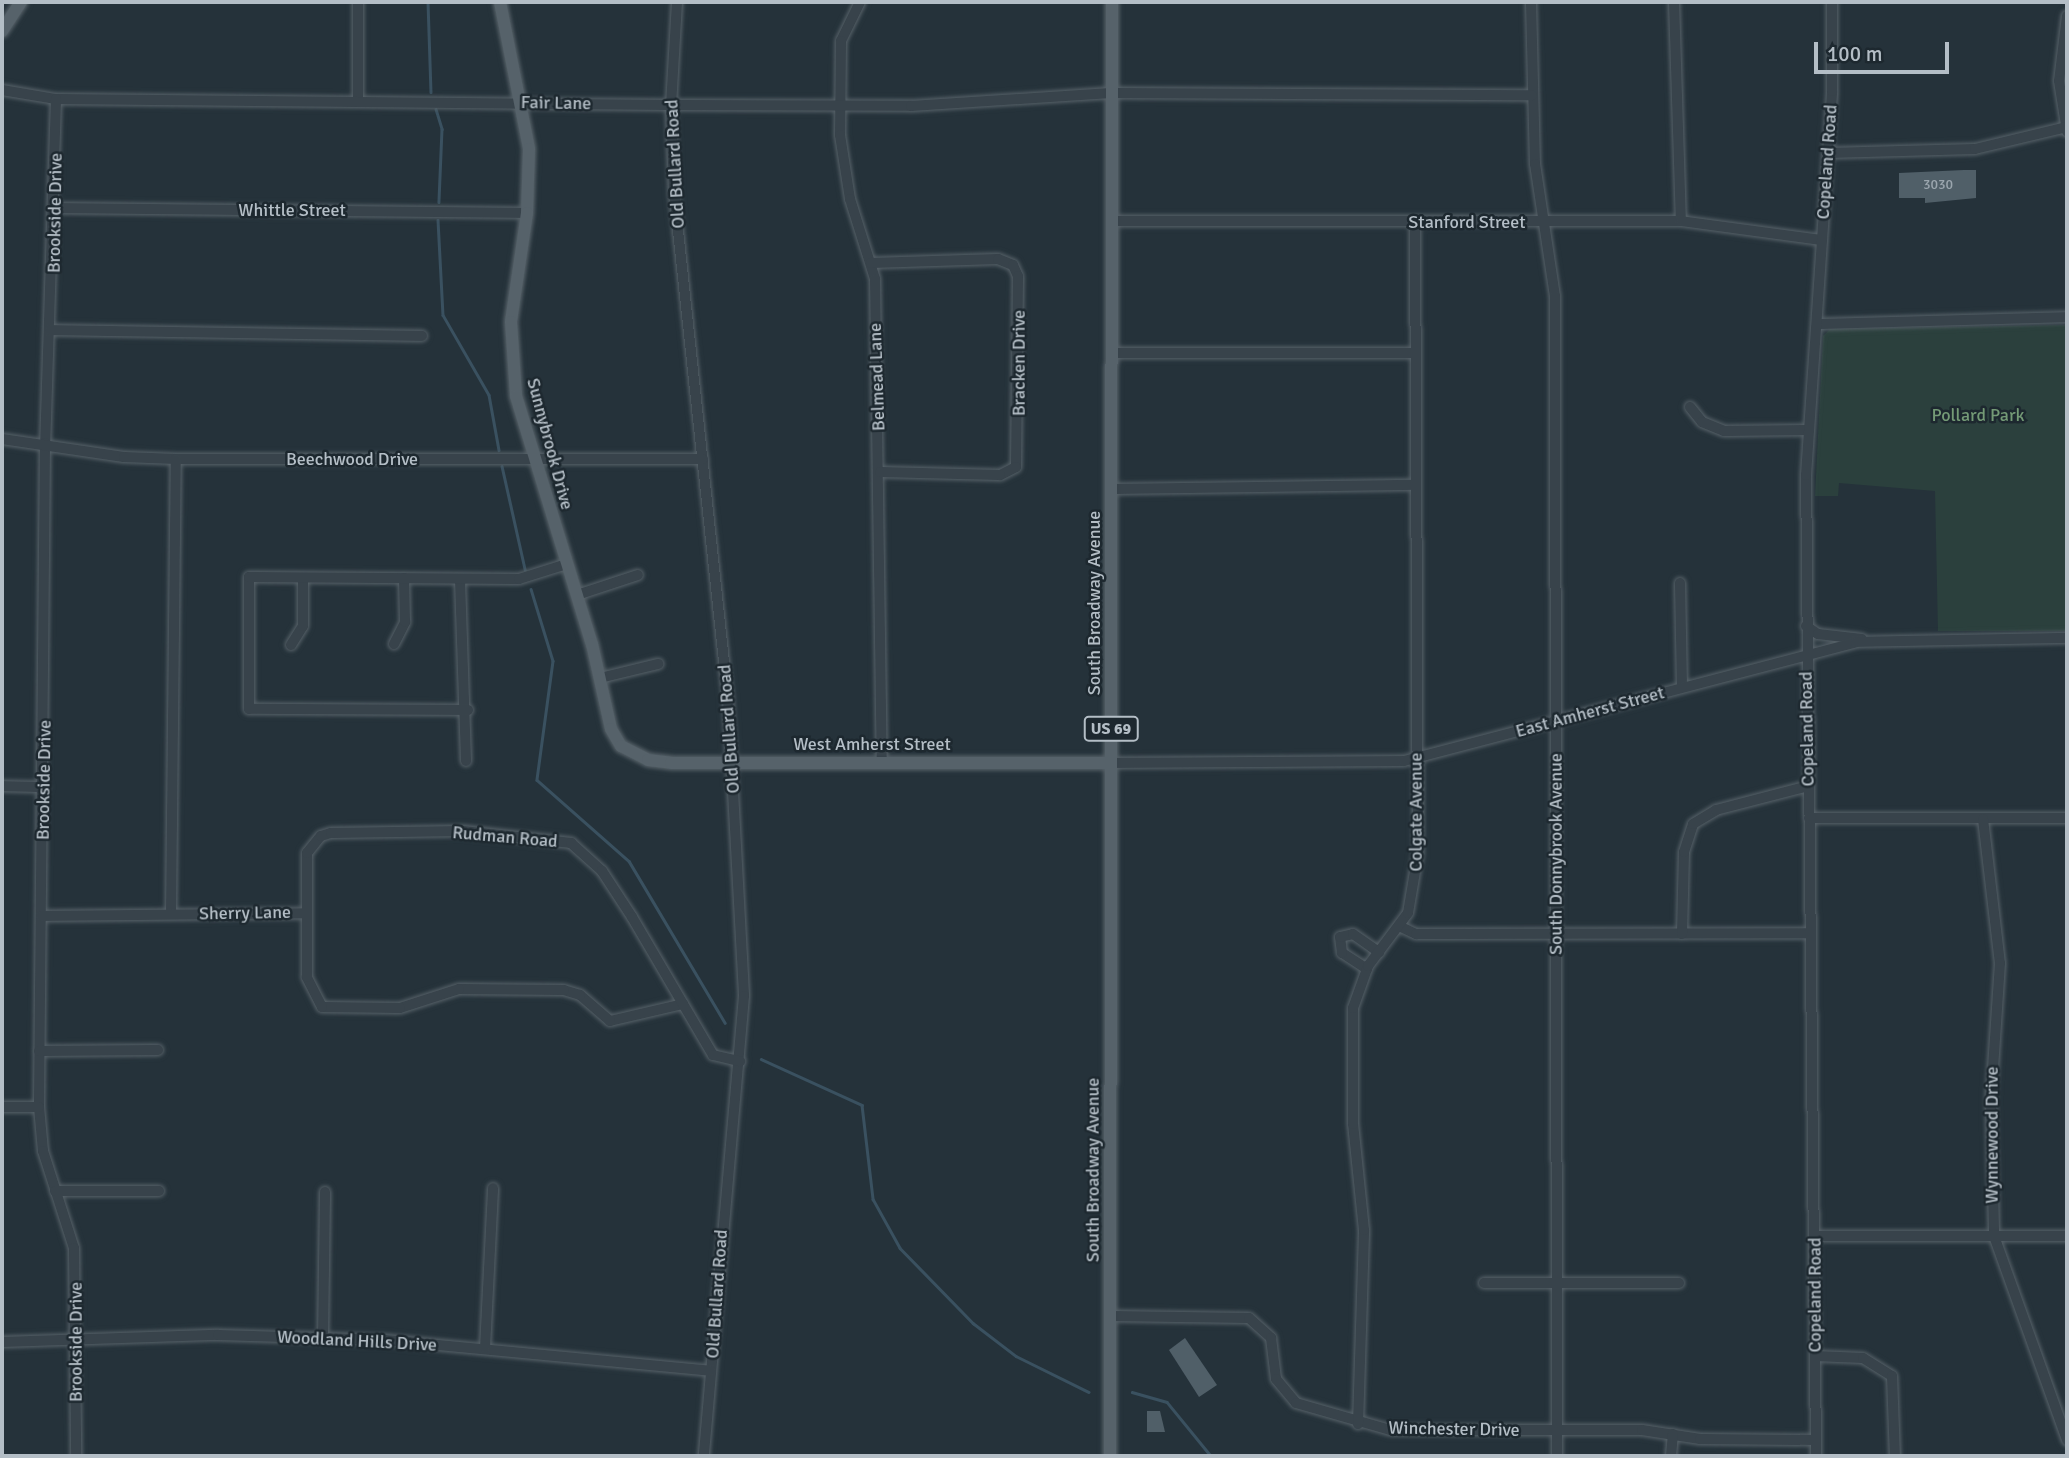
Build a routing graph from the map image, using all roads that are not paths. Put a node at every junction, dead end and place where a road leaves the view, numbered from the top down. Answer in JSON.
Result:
{"nodes":[{"id":1,"x":21,"y":2,"type":"edge"},
{"id":2,"x":358,"y":2,"type":"edge"},
{"id":3,"x":500,"y":2,"type":"edge"},
{"id":4,"x":677,"y":2,"type":"edge"},
{"id":5,"x":860,"y":2,"type":"edge"},
{"id":6,"x":1112,"y":2,"type":"edge"},
{"id":7,"x":1531,"y":2,"type":"edge"},
{"id":8,"x":1674,"y":2,"type":"edge"},
{"id":9,"x":1832,"y":2,"type":"edge"},
{"id":10,"x":2067,"y":16,"type":"edge"},
{"id":11,"x":2,"y":31,"type":"edge"},
{"id":12,"x":2,"y":90,"type":"edge"},
{"id":13,"x":1111,"y":93,"type":"junction"},
{"id":14,"x":1532,"y":95,"type":"junction"},
{"id":15,"x":56,"y":99,"type":"junction"},
{"id":16,"x":358,"y":101,"type":"junction"},
{"id":17,"x":522,"y":102,"type":"junction"},
{"id":18,"x":839,"y":104,"type":"junction"},
{"id":19,"x":671,"y":105,"type":"junction"},
{"id":20,"x":2067,"y":128,"type":"edge"},
{"id":21,"x":1828,"y":153,"type":"junction"},
{"id":22,"x":57,"y":208,"type":"junction"},
{"id":23,"x":527,"y":214,"type":"junction"},
{"id":24,"x":1111,"y":221,"type":"junction"},
{"id":25,"x":1681,"y":221,"type":"junction"},
{"id":26,"x":1415,"y":222,"type":"junction"},
{"id":27,"x":1546,"y":222,"type":"junction"},
{"id":28,"x":1822,"y":240,"type":"junction"},
{"id":29,"x":871,"y":263,"type":"junction"},
{"id":30,"x":2067,"y":317,"type":"edge"},
{"id":31,"x":1816,"y":324,"type":"junction"},
{"id":32,"x":50,"y":330,"type":"junction"},
{"id":33,"x":422,"y":336,"type":"dead end"},
{"id":34,"x":1112,"y":353,"type":"junction"},
{"id":35,"x":1415,"y":353,"type":"junction"},
{"id":36,"x":1690,"y":407,"type":"dead end"},
{"id":37,"x":1808,"y":430,"type":"junction"},
{"id":38,"x":2,"y":439,"type":"edge"},
{"id":39,"x":45,"y":443,"type":"junction"},
{"id":40,"x":533,"y":458,"type":"junction"},
{"id":41,"x":703,"y":458,"type":"junction"},
{"id":42,"x":176,"y":459,"type":"junction"},
{"id":43,"x":880,"y":472,"type":"junction"},
{"id":44,"x":1416,"y":485,"type":"junction"},
{"id":45,"x":1112,"y":489,"type":"junction"},
{"id":46,"x":567,"y":564,"type":"junction"},
{"id":47,"x":638,"y":575,"type":"dead end"},
{"id":48,"x":404,"y":578,"type":"junction"},
{"id":49,"x":303,"y":579,"type":"junction"},
{"id":50,"x":460,"y":580,"type":"junction"},
{"id":51,"x":1680,"y":583,"type":"dead end"},
{"id":52,"x":576,"y":595,"type":"junction"},
{"id":53,"x":1806,"y":626,"type":"junction"},
{"id":54,"x":2067,"y":638,"type":"edge"},
{"id":55,"x":1869,"y":640,"type":"junction"},
{"id":56,"x":394,"y":644,"type":"dead end"},
{"id":57,"x":291,"y":645,"type":"dead end"},
{"id":58,"x":1806,"y":654,"type":"junction"},
{"id":59,"x":658,"y":664,"type":"dead end"},
{"id":60,"x":600,"y":678,"type":"junction"},
{"id":61,"x":1682,"y":687,"type":"junction"},
{"id":62,"x":468,"y":710,"type":"junction"},
{"id":63,"x":1556,"y":721,"type":"junction"},
{"id":64,"x":635,"y":755,"type":"joint"},
{"id":65,"x":1416,"y":758,"type":"junction"},
{"id":66,"x":466,"y":761,"type":"dead end"},
{"id":67,"x":732,"y":762,"type":"junction"},
{"id":68,"x":882,"y":762,"type":"junction"},
{"id":69,"x":1111,"y":763,"type":"junction"},
{"id":70,"x":2,"y":786,"type":"edge"},
{"id":71,"x":1809,"y":786,"type":"junction"},
{"id":72,"x":44,"y":787,"type":"junction"},
{"id":73,"x":1809,"y":818,"type":"junction"},
{"id":74,"x":2067,"y":818,"type":"edge"},
{"id":75,"x":1983,"y":819,"type":"junction"},
{"id":76,"x":306,"y":913,"type":"junction"},
{"id":77,"x":171,"y":914,"type":"junction"},
{"id":78,"x":41,"y":915,"type":"junction"},
{"id":79,"x":1401,"y":927,"type":"junction"},
{"id":80,"x":1810,"y":933,"type":"junction"},
{"id":81,"x":1556,"y":934,"type":"junction"},
{"id":82,"x":1682,"y":934,"type":"junction"},
{"id":83,"x":1379,"y":951,"type":"junction"},
{"id":84,"x":1367,"y":969,"type":"junction"},
{"id":85,"x":683,"y":1004,"type":"junction"},
{"id":86,"x":39,"y":1051,"type":"junction"},
{"id":87,"x":159,"y":1051,"type":"dead end"},
{"id":88,"x":740,"y":1061,"type":"junction"},
{"id":89,"x":2,"y":1107,"type":"edge"},
{"id":90,"x":39,"y":1107,"type":"junction"},
{"id":91,"x":493,"y":1188,"type":"dead end"},
{"id":92,"x":55,"y":1191,"type":"junction"},
{"id":93,"x":159,"y":1191,"type":"dead end"},
{"id":94,"x":325,"y":1192,"type":"dead end"},
{"id":95,"x":1814,"y":1236,"type":"junction"},
{"id":96,"x":1994,"y":1236,"type":"junction"},
{"id":97,"x":2067,"y":1236,"type":"edge"},
{"id":98,"x":1484,"y":1283,"type":"dead end"},
{"id":99,"x":1679,"y":1283,"type":"dead end"},
{"id":100,"x":1556,"y":1284,"type":"junction"},
{"id":101,"x":1111,"y":1316,"type":"junction"},
{"id":102,"x":323,"y":1338,"type":"junction"},
{"id":103,"x":77,"y":1341,"type":"junction"},
{"id":104,"x":2,"y":1342,"type":"edge"},
{"id":105,"x":485,"y":1348,"type":"junction"},
{"id":106,"x":1815,"y":1356,"type":"junction"},
{"id":107,"x":711,"y":1371,"type":"junction"},
{"id":108,"x":1358,"y":1424,"type":"junction"},
{"id":109,"x":1556,"y":1429,"type":"junction"},
{"id":110,"x":1673,"y":1434,"type":"junction"},
{"id":111,"x":1816,"y":1440,"type":"junction"},
{"id":112,"x":2067,"y":1440,"type":"edge"},
{"id":113,"x":76,"y":1456,"type":"edge"},
{"id":114,"x":704,"y":1456,"type":"edge"},
{"id":115,"x":1110,"y":1456,"type":"edge"},
{"id":116,"x":1557,"y":1456,"type":"edge"},
{"id":117,"x":1671,"y":1456,"type":"edge"},
{"id":118,"x":1816,"y":1456,"type":"edge"},
{"id":119,"x":1895,"y":1456,"type":"edge"}],
"edges":[{"from":1,"to":11,"type":"main road"},
{"from":2,"to":16,"type":"street"},
{"from":3,"to":17,"type":"main road","name":"Sunnybrook Drive"},
{"from":4,"to":19,"type":"street","name":"Old Bullard Road"},
{"from":5,"to":18,"type":"street","name":"Belmead Lane"},
{"from":6,"to":13,"type":"main road","name":"South Broadway Avenue","number":"US 69"},
{"from":7,"to":14,"type":"street","name":"South Donnybrook Avenue"},
{"from":8,"to":25,"type":"street"},
{"from":9,"to":21,"type":"street","name":"Copeland Road"},
{"from":10,"to":20,"type":"street"},
{"from":12,"to":15,"type":"street","name":"Fair Lane"},
{"from":13,"to":14,"type":"street","name":"Fair Lane"},
{"from":13,"to":18,"type":"street","name":"Fair Lane"},
{"from":13,"to":24,"type":"main road","name":"South Broadway Avenue","number":"US 69"},
{"from":14,"to":27,"type":"street","name":"South Donnybrook Avenue"},
{"from":15,"to":16,"type":"street","name":"Fair Lane"},
{"from":15,"to":22,"type":"street","name":"Brookside Drive"},
{"from":16,"to":17,"type":"street","name":"Fair Lane"},
{"from":17,"to":19,"type":"street","name":"Fair Lane"},
{"from":17,"to":23,"type":"main road","name":"Sunnybrook Drive"},
{"from":18,"to":19,"type":"street","name":"Fair Lane"},
{"from":18,"to":29,"type":"street","name":"Belmead Lane"},
{"from":19,"to":41,"type":"street","name":"Old Bullard Road"},
{"from":20,"to":21,"type":"street"},
{"from":21,"to":28,"type":"street","name":"Copeland Road"},
{"from":22,"to":23,"type":"street","name":"Whittle Street"},
{"from":22,"to":32,"type":"street","name":"Brookside Drive"},
{"from":23,"to":40,"type":"main road","name":"Sunnybrook Drive"},
{"from":24,"to":26,"type":"street","name":"Stanford Street"},
{"from":24,"to":34,"type":"main road","name":"South Broadway Avenue","number":"US 69"},
{"from":25,"to":27,"type":"street","name":"Stanford Street"},
{"from":25,"to":28,"type":"street","name":"Stanford Street"},
{"from":26,"to":27,"type":"street","name":"Stanford Street"},
{"from":26,"to":35,"type":"street","name":"Colgate Avenue"},
{"from":27,"to":63,"type":"street","name":"South Donnybrook Avenue"},
{"from":28,"to":31,"type":"street","name":"Copeland Road"},
{"from":29,"to":43,"type":"street","name":"Belmead Lane"},
{"from":29,"to":43,"type":"street","name":"Bracken Drive"},
{"from":30,"to":31,"type":"street"},
{"from":31,"to":37,"type":"street","name":"Copeland Road"},
{"from":32,"to":33,"type":"street"},
{"from":32,"to":39,"type":"street","name":"Brookside Drive"},
{"from":34,"to":35,"type":"street"},
{"from":34,"to":45,"type":"main road","name":"South Broadway Avenue","number":"US 69"},
{"from":35,"to":44,"type":"street","name":"Colgate Avenue"},
{"from":36,"to":37,"type":"street"},
{"from":37,"to":53,"type":"street","name":"Copeland Road"},
{"from":38,"to":39,"type":"street","name":"Beechwood Drive"},
{"from":39,"to":42,"type":"street","name":"Beechwood Drive"},
{"from":39,"to":72,"type":"street","name":"Brookside Drive"},
{"from":40,"to":41,"type":"street","name":"Beechwood Drive"},
{"from":40,"to":42,"type":"street","name":"Beechwood Drive"},
{"from":40,"to":46,"type":"main road","name":"Sunnybrook Drive"},
{"from":41,"to":67,"type":"street","name":"Old Bullard Road"},
{"from":42,"to":77,"type":"street"},
{"from":43,"to":68,"type":"street","name":"Belmead Lane"},
{"from":44,"to":45,"type":"street"},
{"from":44,"to":65,"type":"street","name":"Colgate Avenue"},
{"from":45,"to":69,"type":"main road","name":"South Broadway Avenue","number":"US 69"},
{"from":46,"to":50,"type":"street"},
{"from":46,"to":52,"type":"main road","name":"Sunnybrook Drive"},
{"from":47,"to":52,"type":"street"},
{"from":48,"to":49,"type":"street"},
{"from":48,"to":50,"type":"street"},
{"from":48,"to":56,"type":"street"},
{"from":49,"to":57,"type":"street"},
{"from":49,"to":62,"type":"street"},
{"from":50,"to":62,"type":"street"},
{"from":51,"to":61,"type":"street"},
{"from":52,"to":60,"type":"main road","name":"Sunnybrook Drive"},
{"from":53,"to":55,"type":"street"},
{"from":53,"to":58,"type":"street","name":"Copeland Road"},
{"from":54,"to":55,"type":"street","name":"East Amherst Street"},
{"from":55,"to":58,"type":"street","name":"East Amherst Street"},
{"from":58,"to":61,"type":"street","name":"East Amherst Street"},
{"from":58,"to":71,"type":"street","name":"Copeland Road"},
{"from":59,"to":60,"type":"street"},
{"from":60,"to":64,"type":"main road","name":"Sunnybrook Drive"},
{"from":61,"to":63,"type":"street","name":"East Amherst Street"},
{"from":62,"to":66,"type":"street"},
{"from":63,"to":65,"type":"street","name":"East Amherst Street"},
{"from":63,"to":81,"type":"street","name":"South Donnybrook Avenue"},
{"from":64,"to":67,"type":"main road","name":"West Amherst Street"},
{"from":65,"to":69,"type":"street","name":"East Amherst Street"},
{"from":65,"to":79,"type":"street","name":"Colgate Avenue"},
{"from":67,"to":68,"type":"main road","name":"West Amherst Street"},
{"from":67,"to":88,"type":"street","name":"Old Bullard Road"},
{"from":68,"to":69,"type":"main road","name":"West Amherst Street"},
{"from":69,"to":101,"type":"main road","name":"South Broadway Avenue","number":"US 69"},
{"from":70,"to":72,"type":"street"},
{"from":71,"to":73,"type":"street","name":"Copeland Road"},
{"from":71,"to":82,"type":"street"},
{"from":72,"to":78,"type":"street","name":"Brookside Drive"},
{"from":73,"to":75,"type":"street"},
{"from":73,"to":80,"type":"street","name":"Copeland Road"},
{"from":74,"to":75,"type":"street"},
{"from":75,"to":96,"type":"street","name":"Wynnewood Drive"},
{"from":76,"to":77,"type":"street","name":"Sherry Lane"},
{"from":76,"to":85,"type":"street","name":"Sherry Lane"},
{"from":76,"to":85,"type":"street","name":"Rudman Road"},
{"from":77,"to":78,"type":"street","name":"Sherry Lane"},
{"from":78,"to":86,"type":"street","name":"Brookside Drive"},
{"from":79,"to":81,"type":"street"},
{"from":79,"to":83,"type":"street","name":"Colgate Avenue"},
{"from":80,"to":82,"type":"street"},
{"from":80,"to":95,"type":"street","name":"Copeland Road"},
{"from":81,"to":82,"type":"street"},
{"from":81,"to":100,"type":"street","name":"South Donnybrook Avenue"},
{"from":83,"to":84,"type":"street","name":"Colgate Avenue"},
{"from":83,"to":84,"type":"street"},
{"from":84,"to":108,"type":"street","name":"Colgate Avenue"},
{"from":85,"to":88,"type":"street","name":"Rudman Road"},
{"from":86,"to":87,"type":"street"},
{"from":86,"to":90,"type":"street","name":"Brookside Drive"},
{"from":88,"to":107,"type":"street","name":"Old Bullard Road"},
{"from":89,"to":90,"type":"street"},
{"from":90,"to":92,"type":"street","name":"Brookside Drive"},
{"from":91,"to":105,"type":"street"},
{"from":92,"to":93,"type":"street"},
{"from":92,"to":103,"type":"street","name":"Brookside Drive"},
{"from":94,"to":102,"type":"street"},
{"from":95,"to":96,"type":"street"},
{"from":95,"to":106,"type":"street","name":"Copeland Road"},
{"from":96,"to":97,"type":"street"},
{"from":96,"to":112,"type":"street","name":"Wynnewood Drive"},
{"from":98,"to":100,"type":"street"},
{"from":99,"to":100,"type":"street"},
{"from":100,"to":109,"type":"street","name":"South Donnybrook Avenue"},
{"from":101,"to":108,"type":"street","name":"Winchester Drive"},
{"from":101,"to":115,"type":"main road","name":"South Broadway Avenue","number":"US 69"},
{"from":102,"to":103,"type":"street","name":"Woodland Hills Drive"},
{"from":102,"to":105,"type":"street","name":"Woodland Hills Drive"},
{"from":103,"to":104,"type":"street","name":"Woodland Hills Drive"},
{"from":103,"to":113,"type":"street","name":"Brookside Drive"},
{"from":105,"to":107,"type":"street","name":"Woodland Hills Drive"},
{"from":106,"to":111,"type":"street","name":"Copeland Road"},
{"from":106,"to":119,"type":"street"},
{"from":107,"to":114,"type":"street","name":"Old Bullard Road"},
{"from":108,"to":109,"type":"street","name":"Winchester Drive"},
{"from":109,"to":110,"type":"street","name":"Winchester Drive"},
{"from":109,"to":116,"type":"street","name":"South Donnybrook Avenue"},
{"from":110,"to":111,"type":"street","name":"Winchester Drive"},
{"from":110,"to":117,"type":"street"},
{"from":111,"to":118,"type":"street","name":"Copeland Road"}]}
